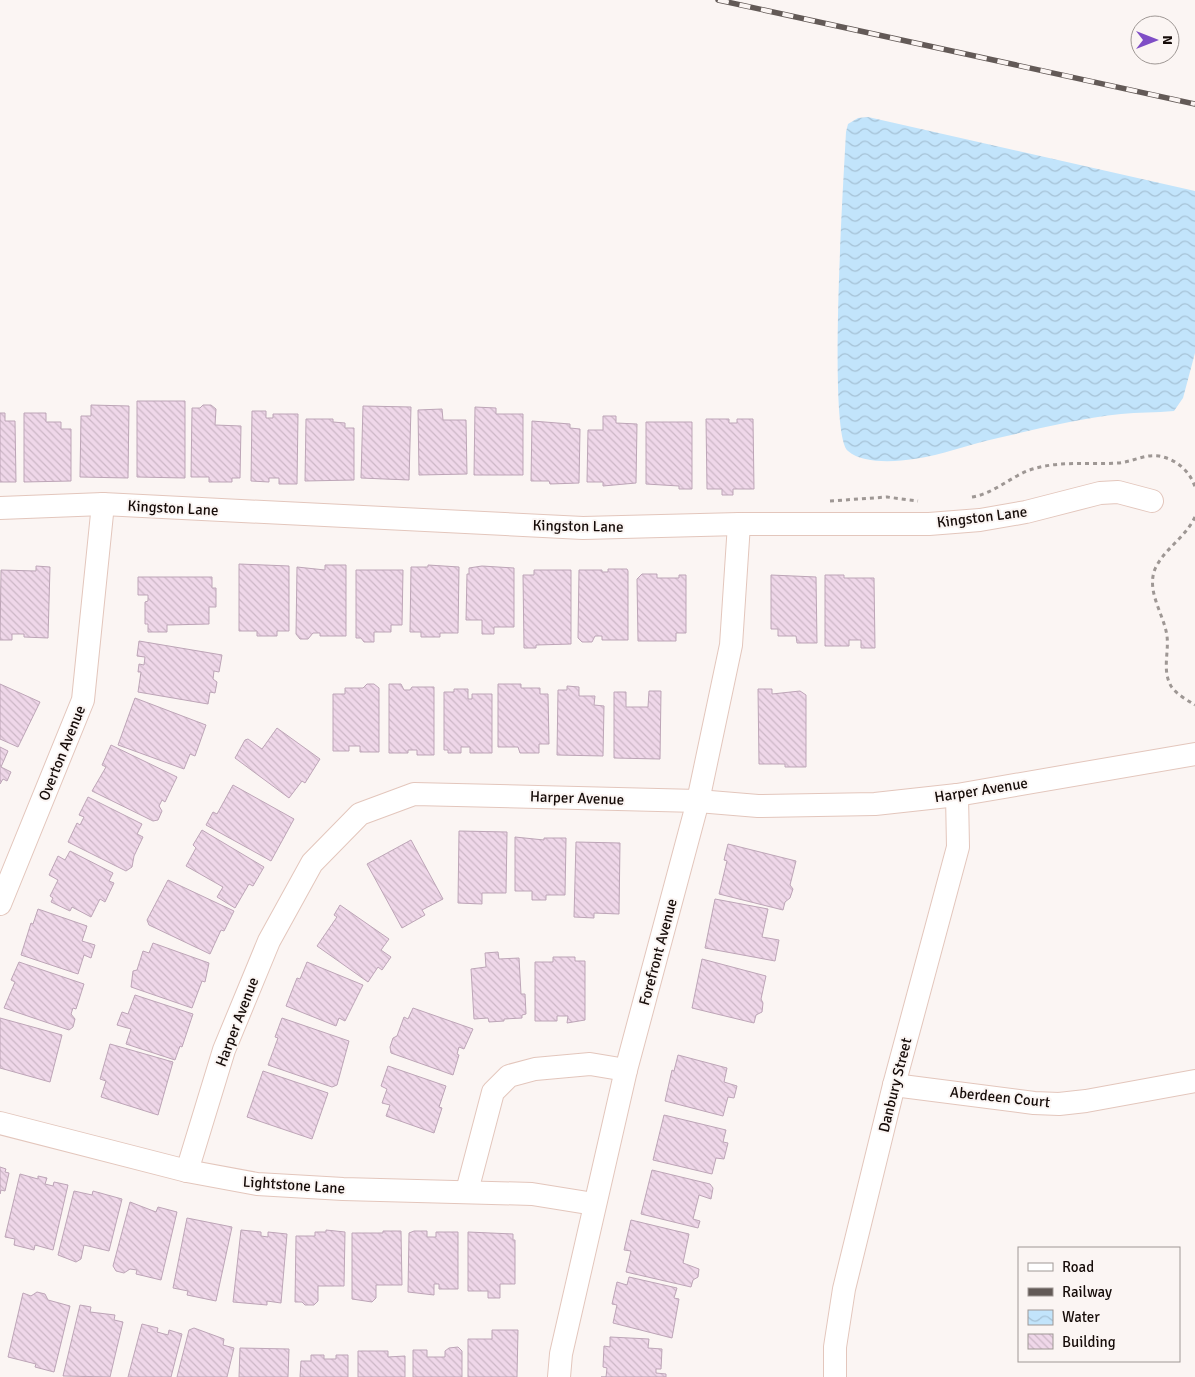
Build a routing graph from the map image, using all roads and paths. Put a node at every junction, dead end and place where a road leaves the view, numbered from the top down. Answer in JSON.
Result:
{"nodes":[{"id":1,"x":1195,"y":487,"type":"edge"},
{"id":2,"x":966,"y":498,"type":"dead end"},
{"id":3,"x":921,"y":501,"type":"dead end"},
{"id":4,"x":1152,"y":501,"type":"dead end"},
{"id":5,"x":825,"y":502,"type":"dead end"},
{"id":6,"x":103,"y":504,"type":"junction"},
{"id":7,"x":0,"y":508,"type":"edge"},
{"id":8,"x":1195,"y":517,"type":"edge"},
{"id":9,"x":740,"y":524,"type":"junction"},
{"id":10,"x":1195,"y":705,"type":"edge"},
{"id":11,"x":1195,"y":754,"type":"edge"},
{"id":12,"x":957,"y":795,"type":"junction"},
{"id":13,"x":698,"y":801,"type":"junction"},
{"id":14,"x":0,"y":904,"type":"edge"},
{"id":15,"x":626,"y":1070,"type":"junction"},
{"id":16,"x":1195,"y":1081,"type":"edge"},
{"id":17,"x":894,"y":1085,"type":"junction"},
{"id":18,"x":0,"y":1123,"type":"edge"},
{"id":19,"x":187,"y":1171,"type":"junction"},
{"id":20,"x":467,"y":1191,"type":"junction"},
{"id":21,"x":594,"y":1204,"type":"junction"},
{"id":22,"x":559,"y":1377,"type":"edge"},
{"id":23,"x":835,"y":1377,"type":"edge"}],
"edges":[{"from":1,"to":2,"type":"path"},
{"from":3,"to":5,"type":"path"},
{"from":4,"to":9,"type":"street","name":"Kingston Lane"},
{"from":6,"to":7,"type":"street","name":"Kingston Lane"},
{"from":6,"to":9,"type":"street","name":"Kingston Lane"},
{"from":6,"to":14,"type":"street","name":"Overton Avenue"},
{"from":8,"to":10,"type":"path"},
{"from":9,"to":13,"type":"street","name":"Forefront Avenue"},
{"from":11,"to":12,"type":"street","name":"Harper Avenue"},
{"from":12,"to":13,"type":"street","name":"Harper Avenue"},
{"from":12,"to":17,"type":"street","name":"Danbury Street"},
{"from":13,"to":15,"type":"street","name":"Forefront Avenue"},
{"from":13,"to":19,"type":"street","name":"Harper Avenue"},
{"from":15,"to":20,"type":"street"},
{"from":15,"to":21,"type":"street","name":"Forefront Avenue"},
{"from":16,"to":17,"type":"street","name":"Aberdeen Court"},
{"from":17,"to":23,"type":"street","name":"Danbury Street"},
{"from":18,"to":19,"type":"street","name":"Lightstone Lane"},
{"from":19,"to":20,"type":"street","name":"Lightstone Lane"},
{"from":20,"to":21,"type":"street","name":"Lightstone Lane"},
{"from":21,"to":22,"type":"street","name":"Forefront Avenue"}]}
